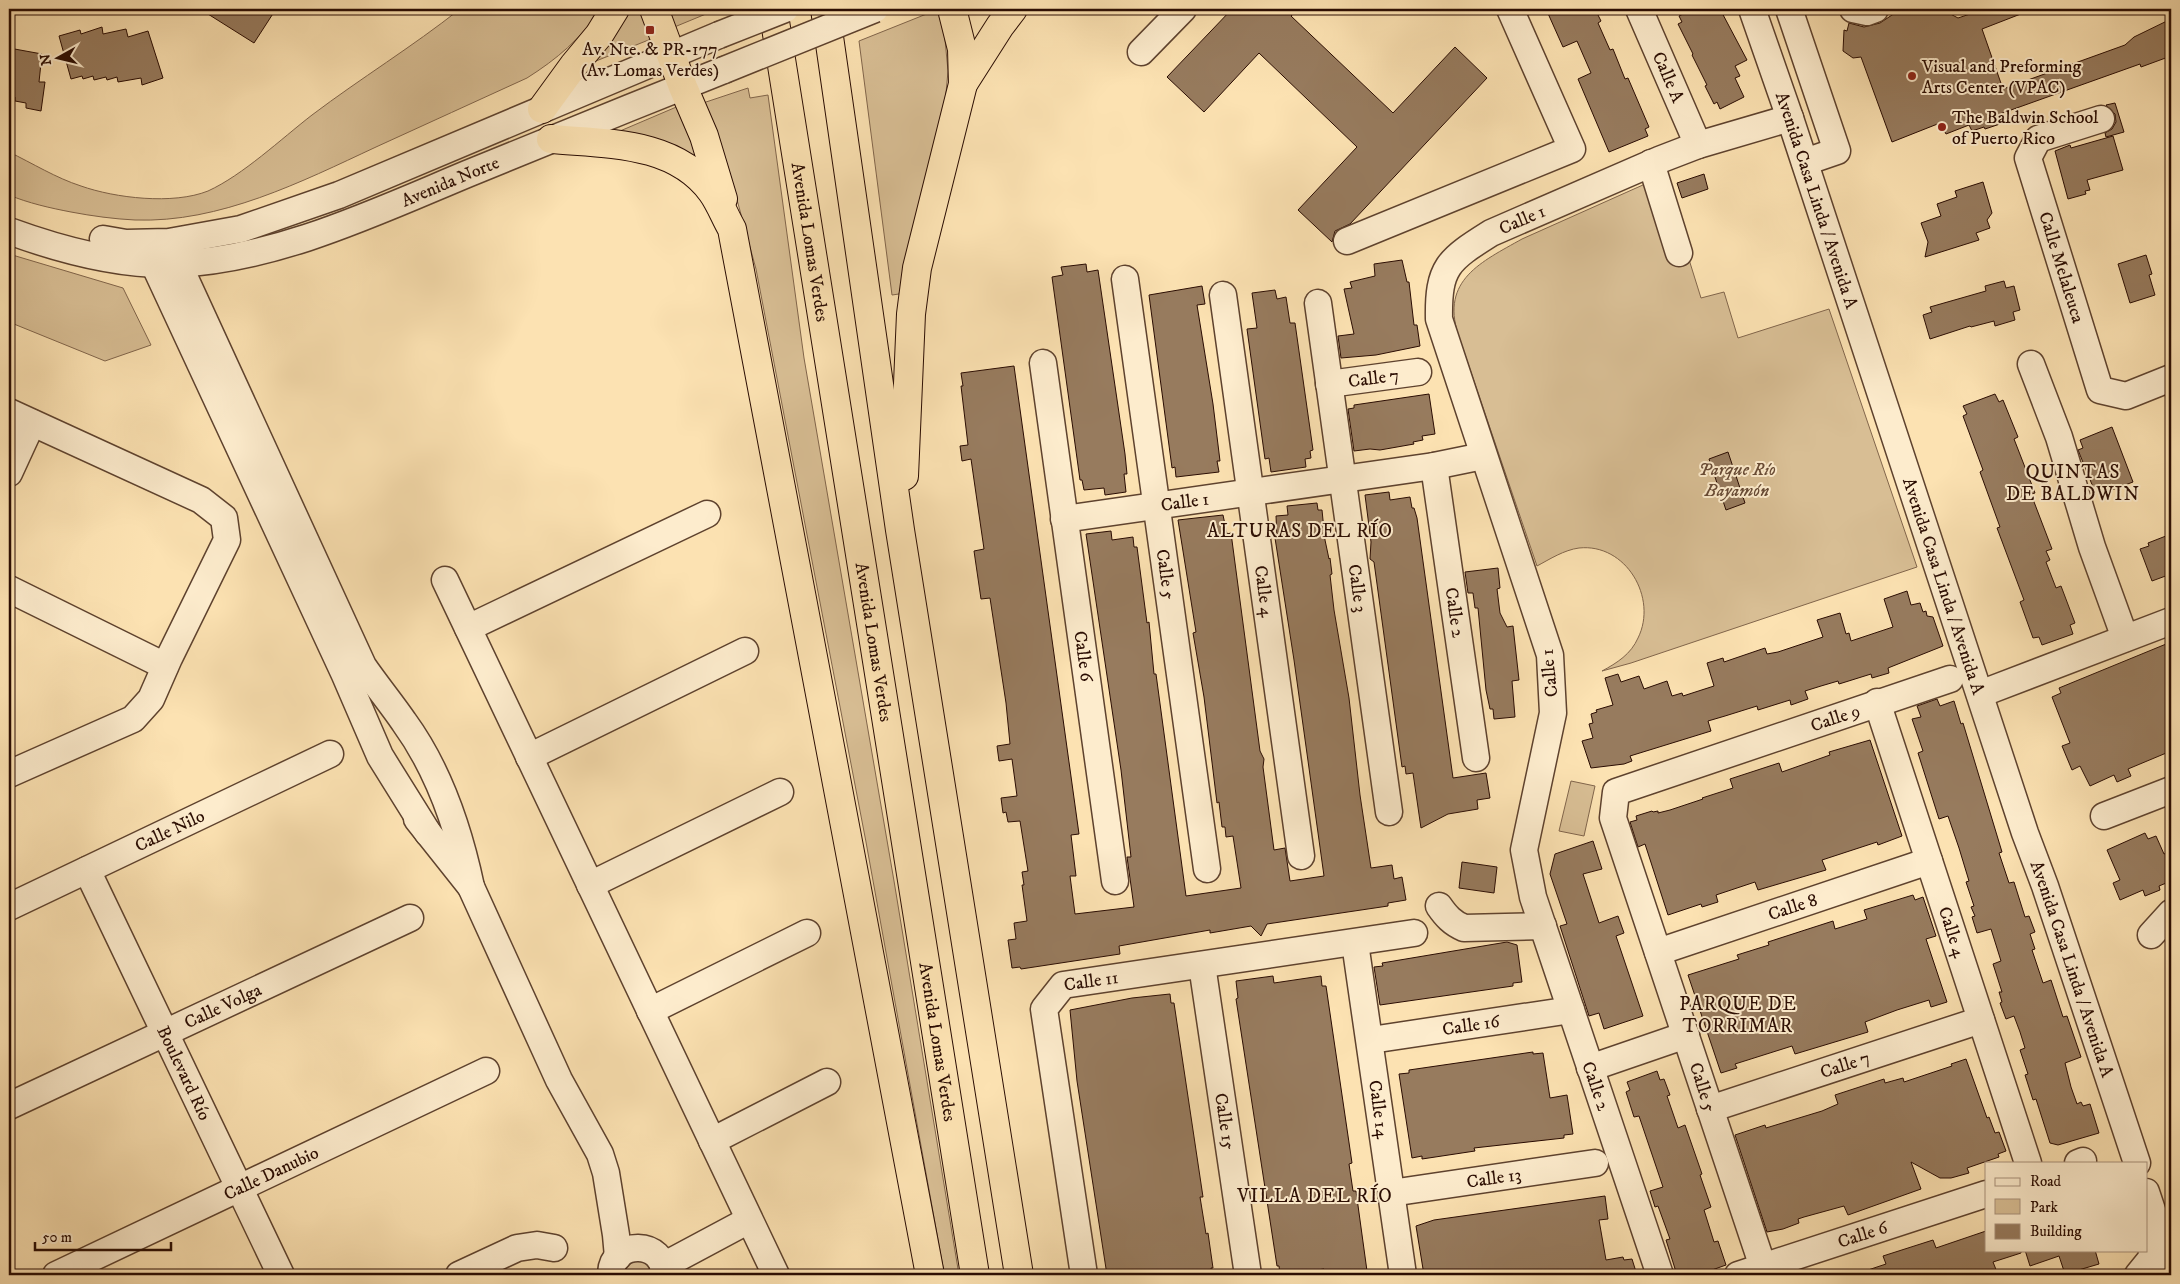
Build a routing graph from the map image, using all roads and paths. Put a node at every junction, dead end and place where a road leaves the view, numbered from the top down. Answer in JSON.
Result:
{"nodes":[{"id":1,"x":615,"y":9,"type":"edge"},
{"id":2,"x":654,"y":9,"type":"edge"},
{"id":3,"x":773,"y":9,"type":"edge"},
{"id":4,"x":784,"y":9,"type":"edge"},
{"id":5,"x":825,"y":9,"type":"edge"},
{"id":6,"x":875,"y":9,"type":"edge"},
{"id":7,"x":952,"y":9,"type":"edge"},
{"id":8,"x":1014,"y":9,"type":"edge"},
{"id":9,"x":1183,"y":9,"type":"edge"},
{"id":10,"x":1510,"y":9,"type":"edge"},
{"id":11,"x":1639,"y":9,"type":"edge"},
{"id":12,"x":1790,"y":9,"type":"edge"},
{"id":13,"x":1853,"y":9,"type":"edge"},
{"id":14,"x":1876,"y":9,"type":"edge"},
{"id":15,"x":1755,"y":10,"type":"edge"},
{"id":16,"x":1141,"y":52,"type":"dead end"},
{"id":17,"x":671,"y":56,"type":"junction"},
{"id":18,"x":963,"y":84,"type":"junction"},
{"id":19,"x":683,"y":87,"type":"junction"},
{"id":20,"x":542,"y":109,"type":"junction"},
{"id":21,"x":1790,"y":118,"type":"junction"},
{"id":22,"x":2101,"y":119,"type":"dead end"},
{"id":23,"x":551,"y":139,"type":"junction"},
{"id":24,"x":1698,"y":145,"type":"junction"},
{"id":25,"x":1805,"y":162,"type":"junction"},
{"id":26,"x":1652,"y":163,"type":"junction"},
{"id":27,"x":9,"y":212,"type":"edge"},
{"id":28,"x":732,"y":229,"type":"junction"},
{"id":29,"x":9,"y":231,"type":"edge"},
{"id":30,"x":1347,"y":241,"type":"dead end"},
{"id":31,"x":1679,"y":253,"type":"dead end"},
{"id":32,"x":161,"y":254,"type":"junction"},
{"id":33,"x":1125,"y":279,"type":"dead end"},
{"id":34,"x":1223,"y":295,"type":"dead end"},
{"id":35,"x":1318,"y":304,"type":"dead end"},
{"id":36,"x":1043,"y":363,"type":"dead end"},
{"id":37,"x":2031,"y":364,"type":"dead end"},
{"id":38,"x":1418,"y":372,"type":"dead end"},
{"id":39,"x":2171,"y":378,"type":"edge"},
{"id":40,"x":1329,"y":384,"type":"junction"},
{"id":41,"x":9,"y":412,"type":"edge"},
{"id":42,"x":32,"y":423,"type":"junction"},
{"id":43,"x":1483,"y":456,"type":"junction"},
{"id":44,"x":1434,"y":466,"type":"junction"},
{"id":45,"x":9,"y":473,"type":"edge"},
{"id":46,"x":1342,"y":479,"type":"junction"},
{"id":47,"x":1250,"y":493,"type":"junction"},
{"id":48,"x":1157,"y":506,"type":"junction"},
{"id":49,"x":707,"y":514,"type":"dead end"},
{"id":50,"x":1064,"y":519,"type":"junction"},
{"id":51,"x":900,"y":530,"type":"junction"},
{"id":52,"x":445,"y":580,"type":"dead end"},
{"id":53,"x":9,"y":589,"type":"edge"},
{"id":54,"x":2171,"y":621,"type":"edge"},
{"id":55,"x":468,"y":628,"type":"junction"},
{"id":56,"x":2125,"y":638,"type":"junction"},
{"id":57,"x":745,"y":651,"type":"dead end"},
{"id":58,"x":165,"y":666,"type":"junction"},
{"id":59,"x":345,"y":675,"type":"junction"},
{"id":60,"x":1950,"y":679,"type":"dead end"},
{"id":61,"x":1980,"y":694,"type":"junction"},
{"id":62,"x":1877,"y":702,"type":"junction"},
{"id":63,"x":330,"y":754,"type":"dead end"},
{"id":64,"x":425,"y":757,"type":"junction"},
{"id":65,"x":529,"y":757,"type":"junction"},
{"id":66,"x":1476,"y":758,"type":"dead end"},
{"id":67,"x":9,"y":774,"type":"edge"},
{"id":68,"x":396,"y":781,"type":"junction"},
{"id":69,"x":2171,"y":790,"type":"edge"},
{"id":70,"x":780,"y":792,"type":"dead end"},
{"id":71,"x":1616,"y":792,"type":"joint"},
{"id":72,"x":1390,"y":812,"type":"dead end"},
{"id":73,"x":2104,"y":816,"type":"dead end"},
{"id":74,"x":428,"y":832,"type":"junction"},
{"id":75,"x":1301,"y":856,"type":"dead end"},
{"id":76,"x":1929,"y":862,"type":"junction"},
{"id":77,"x":1207,"y":869,"type":"dead end"},
{"id":78,"x":87,"y":870,"type":"junction"},
{"id":79,"x":1115,"y":881,"type":"dead end"},
{"id":80,"x":590,"y":885,"type":"junction"},
{"id":81,"x":471,"y":888,"type":"junction"},
{"id":82,"x":1534,"y":897,"type":"joint"},
{"id":83,"x":1439,"y":906,"type":"dead end"},
{"id":84,"x":9,"y":907,"type":"edge"},
{"id":85,"x":2171,"y":914,"type":"edge"},
{"id":86,"x":410,"y":918,"type":"dead end"},
{"id":87,"x":1543,"y":926,"type":"junction"},
{"id":88,"x":807,"y":933,"type":"dead end"},
{"id":89,"x":1414,"y":933,"type":"dead end"},
{"id":90,"x":2150,"y":935,"type":"dead end"},
{"id":91,"x":1355,"y":943,"type":"junction"},
{"id":92,"x":1658,"y":952,"type":"junction"},
{"id":93,"x":1202,"y":965,"type":"junction"},
{"id":94,"x":1571,"y":1010,"type":"junction"},
{"id":95,"x":650,"y":1012,"type":"junction"},
{"id":96,"x":1981,"y":1020,"type":"junction"},
{"id":97,"x":165,"y":1033,"type":"junction"},
{"id":98,"x":1686,"y":1035,"type":"junction"},
{"id":99,"x":1370,"y":1040,"type":"junction"},
{"id":100,"x":1590,"y":1068,"type":"junction"},
{"id":101,"x":486,"y":1072,"type":"dead end"},
{"id":102,"x":827,"y":1082,"type":"dead end"},
{"id":103,"x":9,"y":1106,"type":"edge"},
{"id":104,"x":1710,"y":1109,"type":"junction"},
{"id":105,"x":712,"y":1141,"type":"junction"},
{"id":106,"x":2028,"y":1162,"type":"edge"},
{"id":107,"x":2137,"y":1162,"type":"edge"},
{"id":108,"x":1595,"y":1163,"type":"dead end"},
{"id":109,"x":240,"y":1189,"type":"junction"},
{"id":110,"x":1392,"y":1193,"type":"junction"},
{"id":111,"x":1985,"y":1194,"type":"edge"},
{"id":112,"x":2148,"y":1198,"type":"edge"},
{"id":113,"x":749,"y":1220,"type":"junction"},
{"id":114,"x":2156,"y":1223,"type":"junction"},
{"id":115,"x":554,"y":1248,"type":"dead end"},
{"id":116,"x":618,"y":1265,"type":"edge"},
{"id":117,"x":1763,"y":1267,"type":"junction"},
{"id":118,"x":2171,"y":1267,"type":"edge"},
{"id":119,"x":663,"y":1270,"type":"edge"},
{"id":120,"x":56,"y":1275,"type":"edge"},
{"id":121,"x":281,"y":1275,"type":"edge"},
{"id":122,"x":459,"y":1275,"type":"edge"},
{"id":123,"x":776,"y":1275,"type":"edge"},
{"id":124,"x":930,"y":1275,"type":"edge"},
{"id":125,"x":975,"y":1275,"type":"edge"},
{"id":126,"x":1019,"y":1275,"type":"edge"},
{"id":127,"x":1084,"y":1275,"type":"edge"},
{"id":128,"x":1248,"y":1275,"type":"edge"},
{"id":129,"x":1403,"y":1275,"type":"edge"},
{"id":130,"x":1660,"y":1275,"type":"edge"},
{"id":131,"x":1738,"y":1275,"type":"edge"},
{"id":132,"x":2138,"y":1275,"type":"edge"}],
"edges":[{"from":1,"to":20,"type":"highway"},
{"from":2,"to":17,"type":"highway"},
{"from":3,"to":125,"type":"highway","name":"Avenida Lomas Verdes"},
{"from":4,"to":17,"type":"street","name":"Avenida Norte","bridge":true},
{"from":5,"to":51,"type":"highway"},
{"from":6,"to":19,"type":"street","name":"Avenida Norte","bridge":true},
{"from":7,"to":18,"type":"highway"},
{"from":8,"to":18,"type":"highway"},
{"from":9,"to":16,"type":"street"},
{"from":10,"to":30,"type":"street"},
{"from":11,"to":24,"type":"street","name":"Calle A"},
{"from":12,"to":15,"type":"street"},
{"from":12,"to":25,"type":"street"},
{"from":13,"to":14,"type":"street"},
{"from":15,"to":21,"type":"street","name":"Avenida Casa Linda / Avenida A"},
{"from":17,"to":19,"type":"highway"},
{"from":17,"to":20,"type":"street","name":"Avenida Norte"},
{"from":18,"to":51,"type":"highway"},
{"from":19,"to":23,"type":"street","name":"Avenida Norte"},
{"from":19,"to":28,"type":"highway"},
{"from":20,"to":32,"type":"street","name":"Avenida Norte"},
{"from":21,"to":24,"type":"street","name":"Calle 1"},
{"from":21,"to":25,"type":"street","name":"Avenida Casa Linda / Avenida A"},
{"from":22,"to":39,"type":"street","name":"Calle Melaleuca"},
{"from":23,"to":28,"type":"highway"},
{"from":23,"to":32,"type":"street","name":"Avenida Norte"},
{"from":24,"to":26,"type":"street","name":"Calle 1"},
{"from":25,"to":61,"type":"street","name":"Avenida Casa Linda / Avenida A"},
{"from":26,"to":31,"type":"street"},
{"from":26,"to":43,"type":"street","name":"Calle 1"},
{"from":27,"to":32,"type":"street","name":"Avenida Norte"},
{"from":28,"to":124,"type":"highway"},
{"from":29,"to":32,"type":"street","name":"Avenida Norte"},
{"from":32,"to":59,"type":"street"},
{"from":32,"to":64,"type":"street"},
{"from":33,"to":48,"type":"street","name":"Calle 5"},
{"from":34,"to":47,"type":"street","name":"Calle 4"},
{"from":35,"to":40,"type":"street","name":"Calle 3"},
{"from":36,"to":50,"type":"street","name":"Calle 6"},
{"from":37,"to":56,"type":"street"},
{"from":38,"to":40,"type":"street","name":"Calle 7"},
{"from":40,"to":46,"type":"street","name":"Calle 3"},
{"from":41,"to":42,"type":"street"},
{"from":42,"to":45,"type":"street"},
{"from":42,"to":58,"type":"street"},
{"from":43,"to":44,"type":"street","name":"Calle 1"},
{"from":43,"to":82,"type":"street","name":"Calle 1"},
{"from":44,"to":46,"type":"street","name":"Calle 1"},
{"from":44,"to":66,"type":"street","name":"Calle 2"},
{"from":46,"to":47,"type":"street","name":"Calle 1"},
{"from":46,"to":72,"type":"street","name":"Calle 3"},
{"from":47,"to":48,"type":"street","name":"Calle 1"},
{"from":47,"to":75,"type":"street","name":"Calle 4"},
{"from":48,"to":50,"type":"street","name":"Calle 1"},
{"from":48,"to":77,"type":"street","name":"Calle 5"},
{"from":49,"to":55,"type":"street"},
{"from":50,"to":79,"type":"street","name":"Calle 6"},
{"from":51,"to":126,"type":"highway"},
{"from":52,"to":55,"type":"street"},
{"from":53,"to":58,"type":"street"},
{"from":54,"to":56,"type":"street"},
{"from":55,"to":65,"type":"street"},
{"from":56,"to":61,"type":"street"},
{"from":57,"to":65,"type":"street"},
{"from":58,"to":67,"type":"street"},
{"from":59,"to":68,"type":"street"},
{"from":59,"to":74,"type":"street"},
{"from":60,"to":62,"type":"street","name":"Calle 9"},
{"from":61,"to":107,"type":"street","name":"Avenida Casa Linda / Avenida A"},
{"from":62,"to":71,"type":"street","name":"Calle 9"},
{"from":62,"to":76,"type":"street","name":"Calle 4"},
{"from":63,"to":78,"type":"street","name":"Calle Nilo"},
{"from":64,"to":68,"type":"street"},
{"from":64,"to":81,"type":"street"},
{"from":65,"to":80,"type":"street"},
{"from":68,"to":74,"type":"street"},
{"from":69,"to":73,"type":"street"},
{"from":70,"to":80,"type":"street"},
{"from":71,"to":92,"type":"street","name":"Calle 5"},
{"from":74,"to":81,"type":"street"},
{"from":76,"to":92,"type":"street","name":"Calle 8"},
{"from":76,"to":96,"type":"street","name":"Calle 4"},
{"from":78,"to":84,"type":"street","name":"Calle Nilo"},
{"from":78,"to":97,"type":"street","name":"Boulevard Río"},
{"from":80,"to":95,"type":"street"},
{"from":81,"to":116,"type":"street"},
{"from":82,"to":87,"type":"street","name":"Calle 2"},
{"from":83,"to":87,"type":"street"},
{"from":85,"to":90,"type":"street"},
{"from":86,"to":97,"type":"street","name":"Calle Volga"},
{"from":87,"to":94,"type":"street","name":"Calle 2"},
{"from":88,"to":95,"type":"street"},
{"from":89,"to":91,"type":"street","name":"Calle 11"},
{"from":91,"to":93,"type":"street","name":"Calle 11"},
{"from":91,"to":99,"type":"street","name":"Calle 14"},
{"from":92,"to":98,"type":"street","name":"Calle 5"},
{"from":93,"to":127,"type":"street","name":"Calle 11"},
{"from":93,"to":128,"type":"street","name":"Calle 15"},
{"from":94,"to":99,"type":"street","name":"Calle 16"},
{"from":94,"to":100,"type":"street","name":"Calle 2"},
{"from":95,"to":105,"type":"street"},
{"from":96,"to":104,"type":"street","name":"Calle 7"},
{"from":96,"to":106,"type":"street","name":"Calle 4"},
{"from":97,"to":103,"type":"street","name":"Calle Volga"},
{"from":97,"to":109,"type":"street","name":"Boulevard Río"},
{"from":98,"to":100,"type":"street"},
{"from":98,"to":104,"type":"street","name":"Calle 5"},
{"from":99,"to":110,"type":"street","name":"Calle 14"},
{"from":100,"to":130,"type":"street","name":"Calle 2"},
{"from":101,"to":109,"type":"street","name":"Calle Danubio"},
{"from":102,"to":105,"type":"street"},
{"from":104,"to":117,"type":"street","name":"Calle 5"},
{"from":105,"to":113,"type":"street"},
{"from":108,"to":110,"type":"street","name":"Calle 13"},
{"from":109,"to":120,"type":"street","name":"Calle Danubio"},
{"from":109,"to":121,"type":"street","name":"Boulevard Río"},
{"from":110,"to":129,"type":"street","name":"Calle 14"},
{"from":111,"to":117,"type":"street","name":"Calle 6"},
{"from":112,"to":114,"type":"street"},
{"from":113,"to":119,"type":"street"},
{"from":113,"to":123,"type":"street"},
{"from":114,"to":118,"type":"street"},
{"from":114,"to":132,"type":"street"},
{"from":115,"to":122,"type":"street"},
{"from":116,"to":119,"type":"street"},
{"from":117,"to":131,"type":"street","name":"Calle 6"}]}
